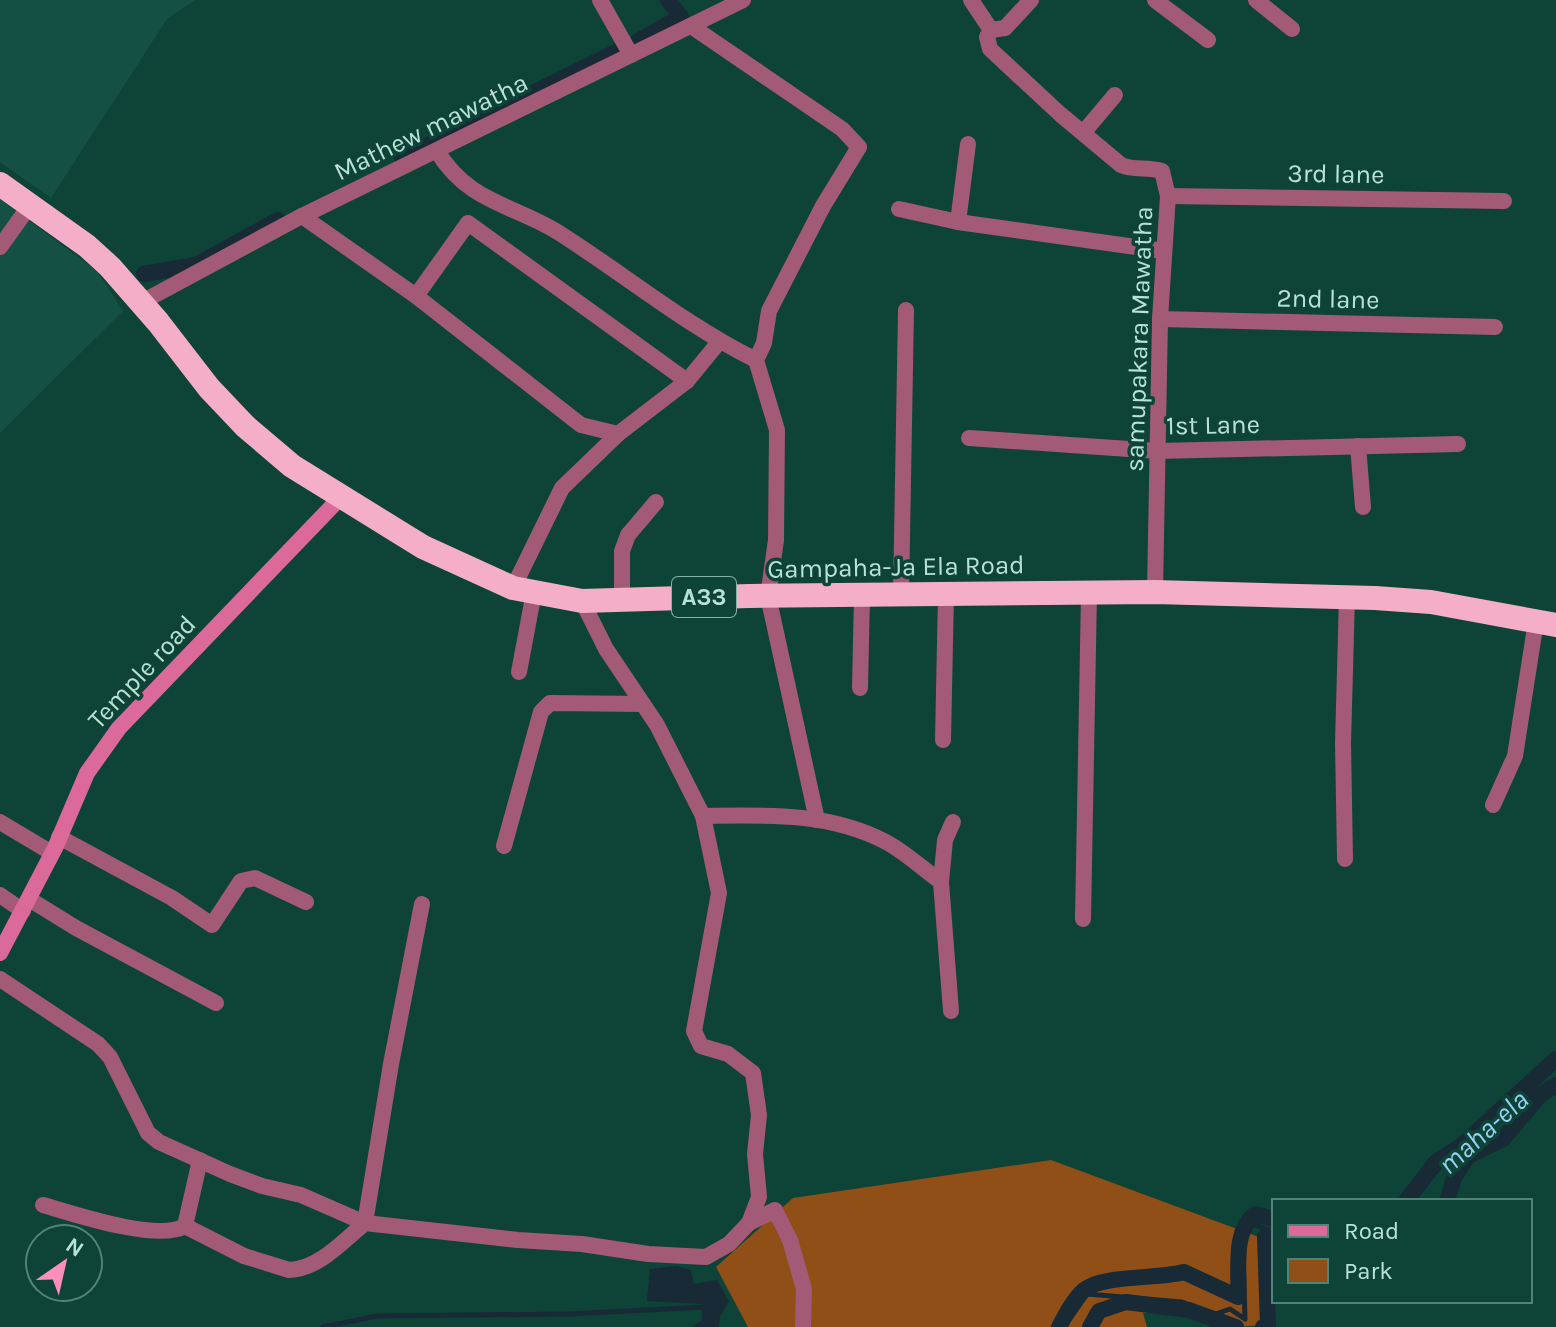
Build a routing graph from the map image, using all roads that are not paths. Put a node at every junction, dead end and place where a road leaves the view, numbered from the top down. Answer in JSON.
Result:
{"nodes":[{"id":1,"x":600,"y":0,"type":"edge"},
{"id":2,"x":743,"y":0,"type":"edge"},
{"id":3,"x":971,"y":0,"type":"edge"},
{"id":4,"x":1031,"y":0,"type":"edge"},
{"id":5,"x":1155,"y":0,"type":"edge"},
{"id":6,"x":1256,"y":0,"type":"edge"},
{"id":7,"x":691,"y":26,"type":"junction"},
{"id":8,"x":1292,"y":29,"type":"dead end"},
{"id":9,"x":991,"y":30,"type":"junction"},
{"id":10,"x":1208,"y":40,"type":"dead end"},
{"id":11,"x":631,"y":55,"type":"junction"},
{"id":12,"x":1115,"y":95,"type":"dead end"},
{"id":13,"x":1083,"y":133,"type":"junction"},
{"id":14,"x":968,"y":144,"type":"dead end"},
{"id":15,"x":437,"y":151,"type":"junction"},
{"id":16,"x":0,"y":184,"type":"edge"},
{"id":17,"x":1168,"y":196,"type":"junction"},
{"id":18,"x":1504,"y":201,"type":"dead end"},
{"id":19,"x":30,"y":205,"type":"junction"},
{"id":20,"x":899,"y":209,"type":"dead end"},
{"id":21,"x":302,"y":216,"type":"junction"},
{"id":22,"x":958,"y":222,"type":"junction"},
{"id":23,"x":0,"y":247,"type":"edge"},
{"id":24,"x":1164,"y":251,"type":"junction"},
{"id":25,"x":416,"y":296,"type":"junction"},
{"id":26,"x":142,"y":302,"type":"junction"},
{"id":27,"x":906,"y":310,"type":"dead end"},
{"id":28,"x":1160,"y":319,"type":"junction"},
{"id":29,"x":1495,"y":327,"type":"dead end"},
{"id":30,"x":719,"y":342,"type":"junction"},
{"id":31,"x":756,"y":360,"type":"junction"},
{"id":32,"x":687,"y":381,"type":"junction"},
{"id":33,"x":618,"y":434,"type":"junction"},
{"id":34,"x":969,"y":438,"type":"dead end"},
{"id":35,"x":1458,"y":444,"type":"dead end"},
{"id":36,"x":1358,"y":446,"type":"junction"},
{"id":37,"x":1158,"y":451,"type":"junction"},
{"id":38,"x":341,"y":497,"type":"junction"},
{"id":39,"x":656,"y":502,"type":"dead end"},
{"id":40,"x":1363,"y":507,"type":"dead end"},
{"id":41,"x":523,"y":590,"type":"junction"},
{"id":42,"x":1155,"y":592,"type":"junction"},
{"id":43,"x":1089,"y":593,"type":"junction"},
{"id":44,"x":946,"y":594,"type":"junction"},
{"id":45,"x":862,"y":595,"type":"junction"},
{"id":46,"x":901,"y":595,"type":"junction"},
{"id":47,"x":768,"y":596,"type":"junction"},
{"id":48,"x":1347,"y":597,"type":"junction"},
{"id":49,"x":622,"y":599,"type":"junction"},
{"id":50,"x":582,"y":601,"type":"junction"},
{"id":51,"x":1546,"y":623,"type":"edge"},
{"id":52,"x":519,"y":672,"type":"dead end"},
{"id":53,"x":860,"y":688,"type":"dead end"},
{"id":54,"x":643,"y":704,"type":"junction"},
{"id":55,"x":943,"y":740,"type":"dead end"},
{"id":56,"x":1493,"y":805,"type":"dead end"},
{"id":57,"x":703,"y":816,"type":"junction"},
{"id":58,"x":817,"y":820,"type":"junction"},
{"id":59,"x":0,"y":822,"type":"edge"},
{"id":60,"x":953,"y":822,"type":"dead end"},
{"id":61,"x":59,"y":837,"type":"junction"},
{"id":62,"x":504,"y":846,"type":"dead end"},
{"id":63,"x":52,"y":853,"type":"junction"},
{"id":64,"x":1345,"y":859,"type":"dead end"},
{"id":65,"x":941,"y":882,"type":"junction"},
{"id":66,"x":0,"y":895,"type":"edge"},
{"id":67,"x":306,"y":902,"type":"dead end"},
{"id":68,"x":422,"y":904,"type":"dead end"},
{"id":69,"x":26,"y":905,"type":"junction"},
{"id":70,"x":1083,"y":919,"type":"dead end"},
{"id":71,"x":0,"y":953,"type":"edge"},
{"id":72,"x":0,"y":979,"type":"edge"},
{"id":73,"x":216,"y":1003,"type":"dead end"},
{"id":74,"x":951,"y":1011,"type":"dead end"},
{"id":75,"x":200,"y":1160,"type":"junction"},
{"id":76,"x":43,"y":1205,"type":"dead end"},
{"id":77,"x":365,"y":1223,"type":"junction"},
{"id":78,"x":749,"y":1223,"type":"junction"},
{"id":79,"x":185,"y":1226,"type":"junction"},
{"id":80,"x":803,"y":1327,"type":"edge"}],
"edges":[{"from":1,"to":11,"type":"street"},
{"from":2,"to":7,"type":"street","name":"Mathew mawatha"},
{"from":3,"to":9,"type":"street","name":"samupakara Mawatha"},
{"from":4,"to":9,"type":"street"},
{"from":5,"to":10,"type":"street"},
{"from":6,"to":8,"type":"street"},
{"from":7,"to":11,"type":"street","name":"Mathew mawatha"},
{"from":7,"to":31,"type":"street"},
{"from":9,"to":13,"type":"street","name":"samupakara Mawatha"},
{"from":11,"to":15,"type":"street","name":"Mathew mawatha"},
{"from":12,"to":13,"type":"street"},
{"from":13,"to":17,"type":"street","name":"samupakara Mawatha"},
{"from":14,"to":22,"type":"street"},
{"from":15,"to":21,"type":"street","name":"Mathew mawatha"},
{"from":15,"to":30,"type":"street"},
{"from":16,"to":19,"type":"highway","name":"Gampaha-Ja Ela Road","number":"A33"},
{"from":17,"to":18,"type":"street","name":"3rd lane"},
{"from":17,"to":24,"type":"street","name":"samupakara Mawatha"},
{"from":19,"to":23,"type":"street"},
{"from":19,"to":26,"type":"highway","name":"Gampaha-Ja Ela Road","number":"A33"},
{"from":20,"to":22,"type":"street"},
{"from":21,"to":25,"type":"street"},
{"from":21,"to":26,"type":"street","name":"Mathew mawatha"},
{"from":22,"to":24,"type":"street"},
{"from":24,"to":28,"type":"street","name":"samupakara Mawatha"},
{"from":25,"to":32,"type":"street"},
{"from":25,"to":33,"type":"street"},
{"from":26,"to":38,"type":"highway","name":"Gampaha-Ja Ela Road","number":"A33"},
{"from":27,"to":46,"type":"street"},
{"from":28,"to":29,"type":"street","name":"2nd lane"},
{"from":28,"to":37,"type":"street","name":"samupakara Mawatha"},
{"from":30,"to":31,"type":"street"},
{"from":30,"to":32,"type":"street"},
{"from":31,"to":47,"type":"street"},
{"from":32,"to":33,"type":"street"},
{"from":33,"to":41,"type":"street"},
{"from":34,"to":37,"type":"street","name":"1st Lane"},
{"from":35,"to":36,"type":"street","name":"1st Lane"},
{"from":36,"to":37,"type":"street","name":"1st Lane"},
{"from":36,"to":40,"type":"street"},
{"from":37,"to":42,"type":"street","name":"samupakara Mawatha"},
{"from":38,"to":41,"type":"highway","name":"Gampaha-Ja Ela Road","number":"A33"},
{"from":38,"to":61,"type":"street","name":"Temple road"},
{"from":39,"to":49,"type":"street"},
{"from":41,"to":50,"type":"highway","name":"Gampaha-Ja Ela Road","number":"A33"},
{"from":41,"to":52,"type":"street"},
{"from":42,"to":43,"type":"highway","name":"Gampaha-Ja Ela Road","number":"A33"},
{"from":42,"to":48,"type":"highway","name":"Gampaha-Ja Ela Road","number":"A33"},
{"from":43,"to":44,"type":"highway","name":"Gampaha-Ja Ela Road","number":"A33"},
{"from":43,"to":70,"type":"street"},
{"from":44,"to":46,"type":"highway","name":"Gampaha-Ja Ela Road","number":"A33"},
{"from":44,"to":55,"type":"street"},
{"from":45,"to":46,"type":"highway","name":"Gampaha-Ja Ela Road","number":"A33"},
{"from":45,"to":47,"type":"highway","name":"Gampaha-Ja Ela Road","number":"A33"},
{"from":45,"to":53,"type":"street"},
{"from":47,"to":49,"type":"highway","name":"Gampaha-Ja Ela Road","number":"A33"},
{"from":47,"to":58,"type":"street"},
{"from":48,"to":51,"type":"highway","name":"Gampaha-Ja Ela Road","number":"A33"},
{"from":48,"to":64,"type":"street"},
{"from":49,"to":50,"type":"highway","name":"Gampaha-Ja Ela Road","number":"A33"},
{"from":50,"to":54,"type":"street"},
{"from":51,"to":56,"type":"street"},
{"from":54,"to":57,"type":"street"},
{"from":54,"to":62,"type":"street"},
{"from":57,"to":58,"type":"street"},
{"from":57,"to":78,"type":"street"},
{"from":58,"to":65,"type":"street"},
{"from":59,"to":63,"type":"street"},
{"from":60,"to":65,"type":"street"},
{"from":61,"to":63,"type":"street","name":"Temple road"},
{"from":61,"to":67,"type":"street"},
{"from":63,"to":69,"type":"street","name":"Temple road"},
{"from":65,"to":74,"type":"street"},
{"from":66,"to":69,"type":"street"},
{"from":68,"to":77,"type":"street"},
{"from":69,"to":71,"type":"street","name":"Temple road"},
{"from":69,"to":73,"type":"street"},
{"from":72,"to":75,"type":"street"},
{"from":75,"to":77,"type":"street"},
{"from":75,"to":79,"type":"street"},
{"from":76,"to":79,"type":"street"},
{"from":77,"to":78,"type":"street"},
{"from":77,"to":79,"type":"street"},
{"from":78,"to":80,"type":"street"}]}
